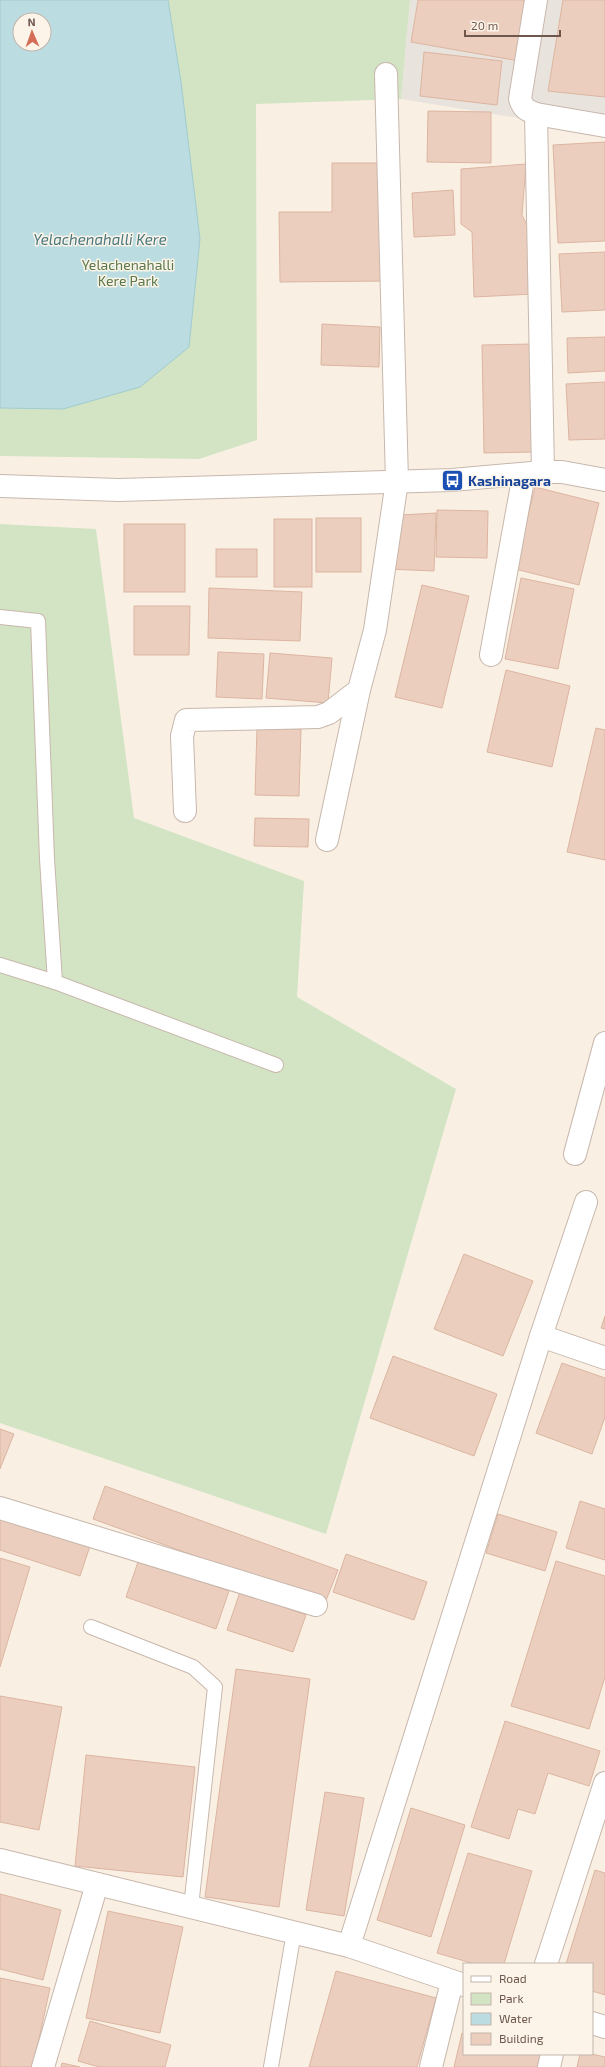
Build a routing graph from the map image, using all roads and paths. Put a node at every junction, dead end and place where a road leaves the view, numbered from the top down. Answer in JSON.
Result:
{"nodes":[{"id":1,"x":536,"y":0,"type":"edge"},
{"id":2,"x":386,"y":74,"type":"dead end"},
{"id":3,"x":536,"y":114,"type":"junction"},
{"id":4,"x":605,"y":126,"type":"edge"},
{"id":5,"x":534,"y":473,"type":"junction"},
{"id":6,"x":605,"y":480,"type":"edge"},
{"id":7,"x":397,"y":481,"type":"junction"},
{"id":8,"x":0,"y":486,"type":"edge"},
{"id":9,"x":0,"y":618,"type":"edge"},
{"id":10,"x":491,"y":655,"type":"dead end"},
{"id":11,"x":360,"y":690,"type":"junction"},
{"id":12,"x":185,"y":811,"type":"dead end"},
{"id":13,"x":326,"y":840,"type":"dead end"},
{"id":14,"x":0,"y":965,"type":"edge"},
{"id":15,"x":55,"y":982,"type":"junction"},
{"id":16,"x":605,"y":1043,"type":"edge"},
{"id":17,"x":276,"y":1065,"type":"dead end"},
{"id":18,"x":575,"y":1154,"type":"dead end"},
{"id":19,"x":586,"y":1202,"type":"dead end"},
{"id":20,"x":541,"y":1336,"type":"junction"},
{"id":21,"x":605,"y":1358,"type":"edge"},
{"id":22,"x":0,"y":1508,"type":"edge"},
{"id":23,"x":316,"y":1605,"type":"dead end"},
{"id":24,"x":91,"y":1627,"type":"dead end"},
{"id":25,"x":605,"y":1783,"type":"edge"},
{"id":26,"x":0,"y":1860,"type":"edge"},
{"id":27,"x":97,"y":1884,"type":"junction"},
{"id":28,"x":191,"y":1907,"type":"junction"},
{"id":29,"x":294,"y":1932,"type":"junction"},
{"id":30,"x":349,"y":1946,"type":"junction"},
{"id":31,"x":546,"y":1963,"type":"edge"},
{"id":32,"x":458,"y":1983,"type":"edge"},
{"id":33,"x":593,"y":2023,"type":"edge"},
{"id":34,"x":605,"y":2027,"type":"edge"},
{"id":35,"x":552,"y":2055,"type":"edge"},
{"id":36,"x":43,"y":2067,"type":"edge"},
{"id":37,"x":271,"y":2067,"type":"edge"},
{"id":38,"x":431,"y":2067,"type":"edge"},
{"id":39,"x":549,"y":2067,"type":"edge"}],
"edges":[{"from":1,"to":3,"type":"street"},
{"from":2,"to":7,"type":"street"},
{"from":3,"to":4,"type":"street"},
{"from":3,"to":5,"type":"street"},
{"from":5,"to":6,"type":"street"},
{"from":5,"to":7,"type":"street"},
{"from":5,"to":10,"type":"street"},
{"from":7,"to":8,"type":"street"},
{"from":7,"to":11,"type":"street"},
{"from":9,"to":15,"type":"lane"},
{"from":11,"to":12,"type":"street"},
{"from":11,"to":13,"type":"street"},
{"from":14,"to":15,"type":"lane"},
{"from":15,"to":17,"type":"lane"},
{"from":16,"to":18,"type":"street"},
{"from":19,"to":20,"type":"street"},
{"from":20,"to":21,"type":"street"},
{"from":20,"to":30,"type":"street"},
{"from":22,"to":23,"type":"street"},
{"from":24,"to":28,"type":"lane"},
{"from":25,"to":31,"type":"street"},
{"from":26,"to":27,"type":"street"},
{"from":27,"to":28,"type":"street"},
{"from":27,"to":36,"type":"street"},
{"from":28,"to":29,"type":"street"},
{"from":29,"to":30,"type":"street"},
{"from":29,"to":37,"type":"lane"},
{"from":30,"to":32,"type":"street"},
{"from":32,"to":38,"type":"street"},
{"from":33,"to":34,"type":"street"},
{"from":35,"to":39,"type":"street"}]}
